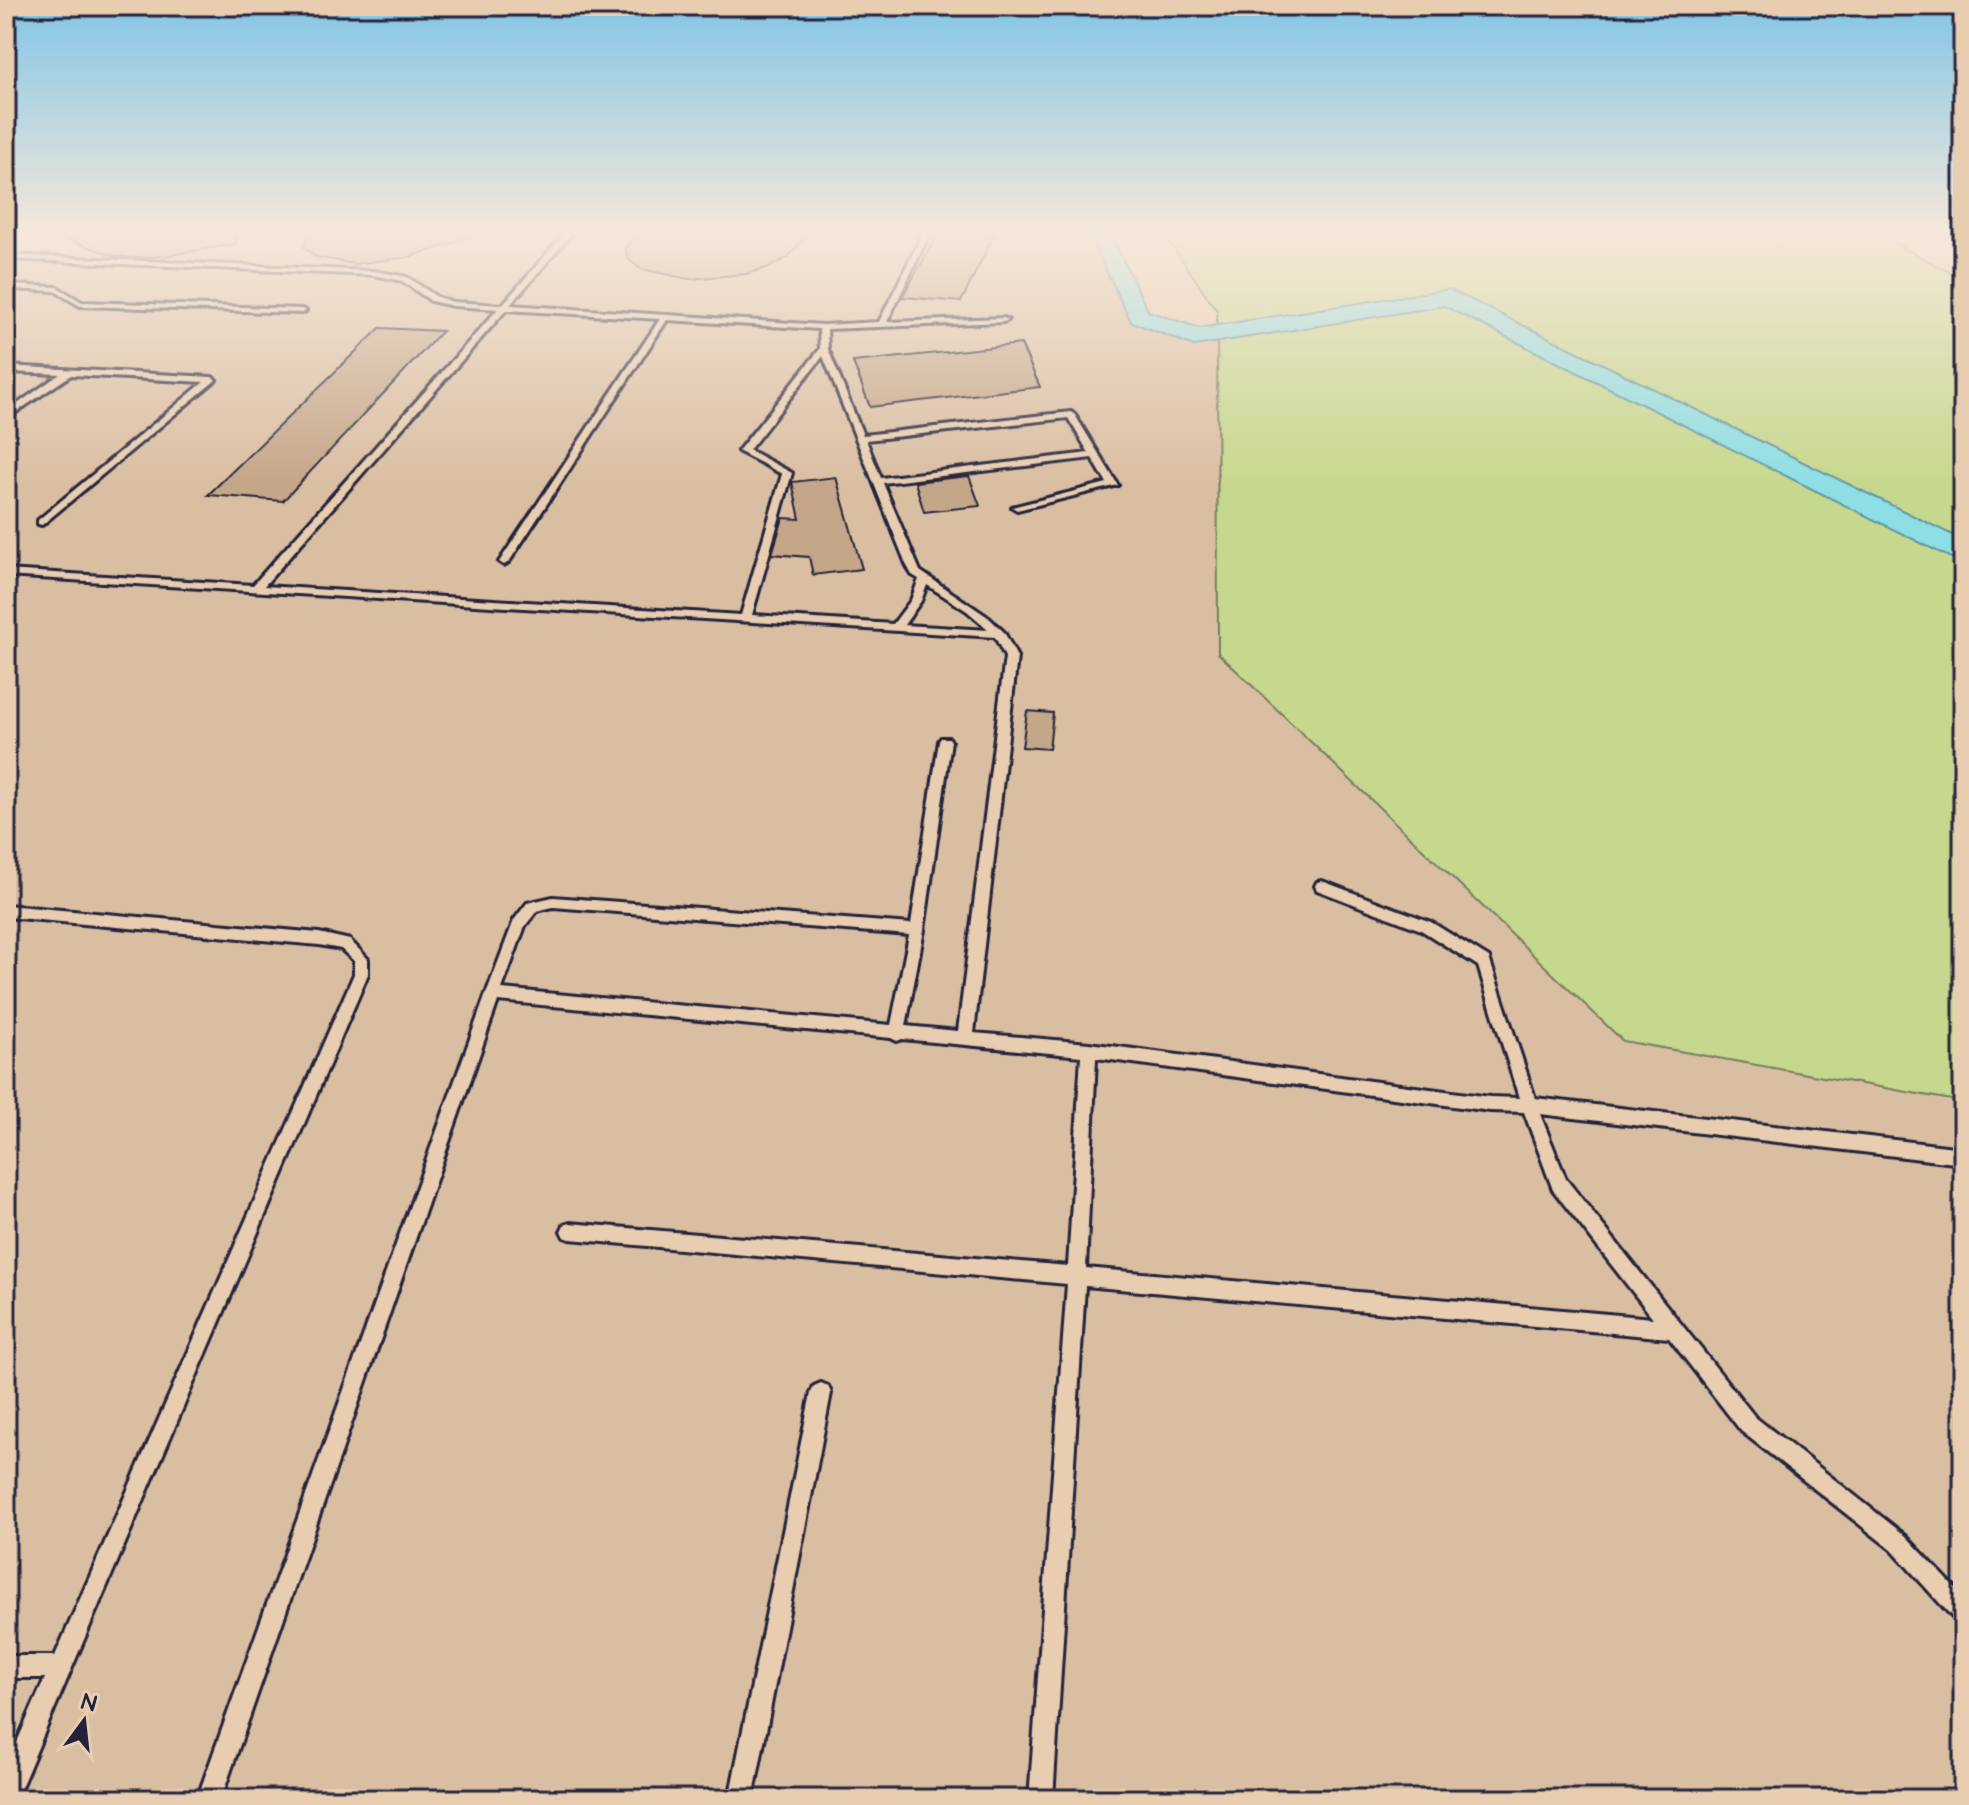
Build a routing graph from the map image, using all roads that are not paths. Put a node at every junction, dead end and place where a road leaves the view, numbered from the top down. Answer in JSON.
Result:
{"nodes":[{"id":1,"x":496,"y":315,"type":"edge"},
{"id":2,"x":639,"y":315,"type":"edge"},
{"id":3,"x":886,"y":315,"type":"edge"},
{"id":4,"x":665,"y":317,"type":"junction"},
{"id":5,"x":1004,"y":320,"type":"dead end"},
{"id":6,"x":881,"y":326,"type":"junction"},
{"id":7,"x":823,"y":327,"type":"junction"},
{"id":8,"x":824,"y":349,"type":"junction"},
{"id":9,"x":6,"y":369,"type":"edge"},
{"id":10,"x":68,"y":373,"type":"junction"},
{"id":11,"x":6,"y":416,"type":"edge"},
{"id":12,"x":861,"y":438,"type":"junction"},
{"id":13,"x":1096,"y":455,"type":"junction"},
{"id":14,"x":878,"y":481,"type":"junction"},
{"id":15,"x":1017,"y":507,"type":"dead end"},
{"id":16,"x":42,"y":522,"type":"dead end"},
{"id":17,"x":504,"y":562,"type":"dead end"},
{"id":18,"x":6,"y":573,"type":"edge"},
{"id":19,"x":924,"y":579,"type":"junction"},
{"id":20,"x":257,"y":587,"type":"junction"},
{"id":21,"x":746,"y":617,"type":"junction"},
{"id":22,"x":896,"y":627,"type":"junction"},
{"id":23,"x":1000,"y":634,"type":"junction"},
{"id":24,"x":945,"y":741,"type":"dead end"},
{"id":25,"x":1322,"y":886,"type":"dead end"},
{"id":26,"x":6,"y":911,"type":"edge"},
{"id":27,"x":917,"y":930,"type":"junction"},
{"id":28,"x":493,"y":994,"type":"junction"},
{"id":29,"x":897,"y":1034,"type":"junction"},
{"id":30,"x":965,"y":1040,"type":"junction"},
{"id":31,"x":1089,"y":1050,"type":"junction"},
{"id":32,"x":1529,"y":1105,"type":"junction"},
{"id":33,"x":1963,"y":1156,"type":"edge"},
{"id":34,"x":570,"y":1231,"type":"dead end"},
{"id":35,"x":1076,"y":1277,"type":"junction"},
{"id":36,"x":1673,"y":1329,"type":"junction"},
{"id":37,"x":821,"y":1393,"type":"dead end"},
{"id":38,"x":1963,"y":1612,"type":"edge"},
{"id":39,"x":6,"y":1667,"type":"edge"},
{"id":40,"x":60,"y":1667,"type":"junction"},
{"id":41,"x":6,"y":1794,"type":"edge"},
{"id":42,"x":209,"y":1799,"type":"edge"},
{"id":43,"x":741,"y":1799,"type":"edge"},
{"id":44,"x":1041,"y":1799,"type":"edge"}],
"edges":[{"from":1,"to":20,"type":"lane"},
{"from":2,"to":4,"type":"lane"},
{"from":3,"to":6,"type":"lane"},
{"from":4,"to":7,"type":"lane"},
{"from":4,"to":17,"type":"lane"},
{"from":5,"to":6,"type":"lane"},
{"from":6,"to":7,"type":"lane"},
{"from":7,"to":8,"type":"lane"},
{"from":8,"to":12,"type":"lane"},
{"from":8,"to":21,"type":"lane"},
{"from":9,"to":10,"type":"lane"},
{"from":10,"to":11,"type":"lane"},
{"from":10,"to":16,"type":"lane"},
{"from":12,"to":13,"type":"lane"},
{"from":12,"to":14,"type":"lane"},
{"from":13,"to":14,"type":"lane"},
{"from":13,"to":15,"type":"lane"},
{"from":14,"to":19,"type":"lane"},
{"from":18,"to":20,"type":"lane"},
{"from":19,"to":22,"type":"lane"},
{"from":19,"to":23,"type":"lane"},
{"from":20,"to":21,"type":"lane"},
{"from":21,"to":22,"type":"lane"},
{"from":22,"to":23,"type":"lane"},
{"from":23,"to":30,"type":"lane"},
{"from":24,"to":27,"type":"lane"},
{"from":25,"to":32,"type":"lane"},
{"from":26,"to":40,"type":"lane"},
{"from":27,"to":28,"type":"lane"},
{"from":27,"to":29,"type":"lane"},
{"from":28,"to":29,"type":"lane"},
{"from":28,"to":42,"type":"lane"},
{"from":29,"to":30,"type":"lane"},
{"from":30,"to":31,"type":"lane"},
{"from":31,"to":32,"type":"lane"},
{"from":31,"to":35,"type":"lane"},
{"from":32,"to":33,"type":"lane"},
{"from":32,"to":36,"type":"lane"},
{"from":34,"to":35,"type":"lane"},
{"from":35,"to":36,"type":"lane"},
{"from":35,"to":44,"type":"lane"},
{"from":36,"to":38,"type":"lane"},
{"from":37,"to":43,"type":"lane"},
{"from":39,"to":40,"type":"lane"},
{"from":40,"to":41,"type":"lane"}]}
